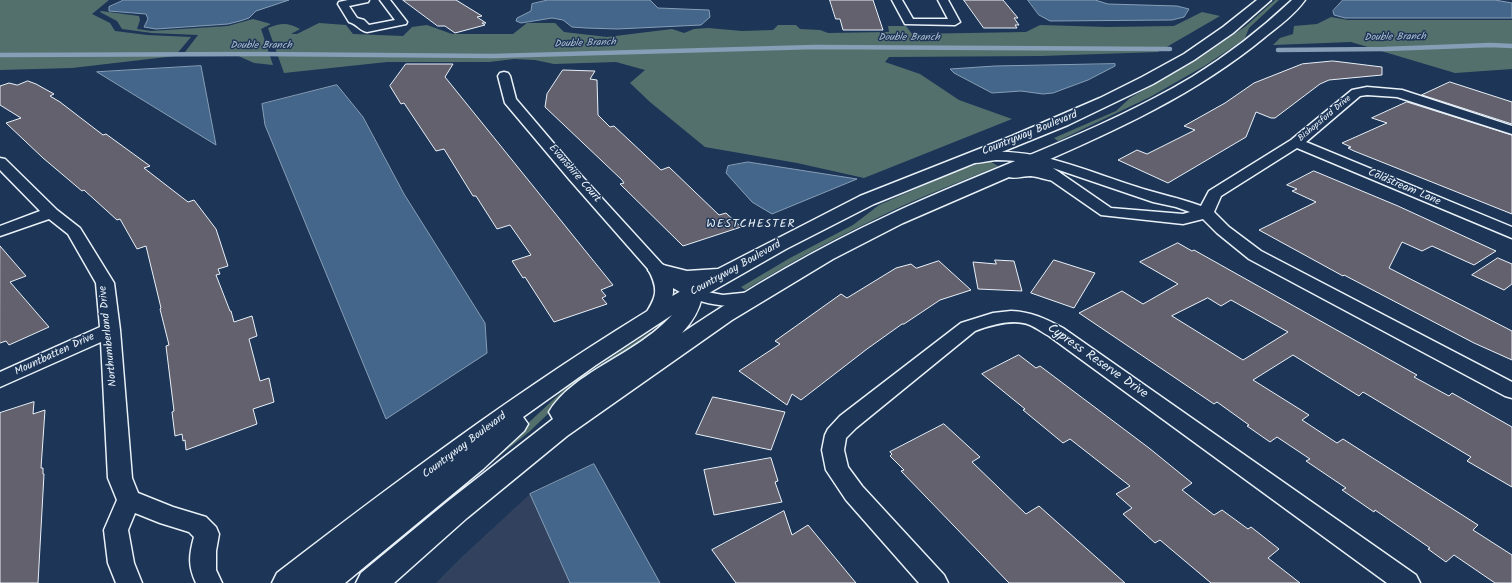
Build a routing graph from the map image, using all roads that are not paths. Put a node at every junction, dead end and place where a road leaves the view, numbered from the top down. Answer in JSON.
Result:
{"nodes":[{"id":1,"x":364,"y":0,"type":"edge"},
{"id":2,"x":385,"y":0,"type":"edge"},
{"id":3,"x":897,"y":0,"type":"edge"},
{"id":4,"x":943,"y":0,"type":"edge"},
{"id":5,"x":1265,"y":0,"type":"edge"},
{"id":6,"x":1286,"y":0,"type":"edge"},
{"id":7,"x":1299,"y":0,"type":"edge"},
{"id":8,"x":1256,"y":40,"type":"junction"},
{"id":9,"x":504,"y":76,"type":"dead end"},
{"id":10,"x":1127,"y":90,"type":"junction"},
{"id":11,"x":1512,"y":130,"type":"edge"},
{"id":12,"x":1296,"y":143,"type":"junction"},
{"id":13,"x":1067,"y":145,"type":"junction"},
{"id":14,"x":970,"y":159,"type":"junction"},
{"id":15,"x":1034,"y":160,"type":"junction"},
{"id":16,"x":0,"y":162,"type":"edge"},
{"id":17,"x":1059,"y":171,"type":"junction"},
{"id":18,"x":994,"y":176,"type":"junction"},
{"id":19,"x":51,"y":213,"type":"junction"},
{"id":20,"x":1206,"y":213,"type":"junction"},
{"id":21,"x":0,"y":232,"type":"edge"},
{"id":22,"x":1512,"y":234,"type":"edge"},
{"id":23,"x":657,"y":268,"type":"junction"},
{"id":24,"x":734,"y":269,"type":"junction"},
{"id":25,"x":692,"y":293,"type":"junction"},
{"id":26,"x":752,"y":298,"type":"junction"},
{"id":27,"x":652,"y":318,"type":"junction"},
{"id":28,"x":110,"y":330,"type":"junction"},
{"id":29,"x":568,"y":373,"type":"junction"},
{"id":30,"x":0,"y":380,"type":"edge"},
{"id":31,"x":1512,"y":391,"type":"edge"},
{"id":32,"x":531,"y":451,"type":"junction"},
{"id":33,"x":129,"y":500,"type":"junction"},
{"id":34,"x":129,"y":583,"type":"edge"},
{"id":35,"x":209,"y":583,"type":"edge"},
{"id":36,"x":288,"y":583,"type":"edge"},
{"id":37,"x":322,"y":583,"type":"edge"},
{"id":38,"x":372,"y":583,"type":"edge"},
{"id":39,"x":935,"y":583,"type":"edge"},
{"id":40,"x":1407,"y":583,"type":"edge"}],
"edges":[{"from":1,"to":2,"type":"street"},
{"from":3,"to":4,"type":"street"},
{"from":5,"to":10,"type":"street","name":"Countryway Boulevard"},
{"from":6,"to":8,"type":"street"},
{"from":7,"to":8,"type":"street","name":"Countryway Boulevard"},
{"from":8,"to":13,"type":"street","name":"Countryway Boulevard"},
{"from":9,"to":23,"type":"street","name":"Evanshire Court"},
{"from":10,"to":14,"type":"street","name":"Countryway Boulevard"},
{"from":10,"to":15,"type":"street"},
{"from":11,"to":12,"type":"street","name":"Bishopsford Drive"},
{"from":12,"to":20,"type":"street","name":"Bishopsford Drive"},
{"from":12,"to":22,"type":"street","name":"Coldstream Lane"},
{"from":13,"to":15,"type":"street","name":"Countryway Boulevard"},
{"from":13,"to":17,"type":"street"},
{"from":14,"to":15,"type":"street"},
{"from":14,"to":24,"type":"street","name":"Countryway Boulevard"},
{"from":15,"to":17,"type":"street"},
{"from":15,"to":18,"type":"street","name":"Countryway Boulevard"},
{"from":16,"to":19,"type":"street","name":"Northumberland Drive"},
{"from":17,"to":18,"type":"street"},
{"from":17,"to":20,"type":"street"},
{"from":17,"to":20,"type":"street"},
{"from":18,"to":26,"type":"street","name":"Countryway Boulevard"},
{"from":19,"to":21,"type":"street"},
{"from":19,"to":28,"type":"street","name":"Northumberland Drive"},
{"from":20,"to":31,"type":"street"},
{"from":23,"to":24,"type":"street"},
{"from":23,"to":25,"type":"street","name":"Evanshire Court"},
{"from":23,"to":27,"type":"street","name":"Evanshire Court"},
{"from":24,"to":25,"type":"street","name":"Countryway Boulevard"},
{"from":25,"to":26,"type":"street","name":"Evanshire Court"},
{"from":25,"to":27,"type":"street","name":"Countryway Boulevard"},
{"from":25,"to":32,"type":"street"},
{"from":26,"to":32,"type":"street","name":"Countryway Boulevard"},
{"from":27,"to":29,"type":"street","name":"Countryway Boulevard"},
{"from":28,"to":30,"type":"street","name":"Mountbatten Drive"},
{"from":28,"to":33,"type":"street","name":"Northumberland Drive"},
{"from":29,"to":36,"type":"street","name":"Countryway Boulevard"},
{"from":29,"to":37,"type":"street"},
{"from":32,"to":38,"type":"street","name":"Countryway Boulevard"},
{"from":33,"to":34,"type":"street"},
{"from":33,"to":35,"type":"street"},
{"from":39,"to":40,"type":"street","name":"Cypress Reserve Drive"}]}
